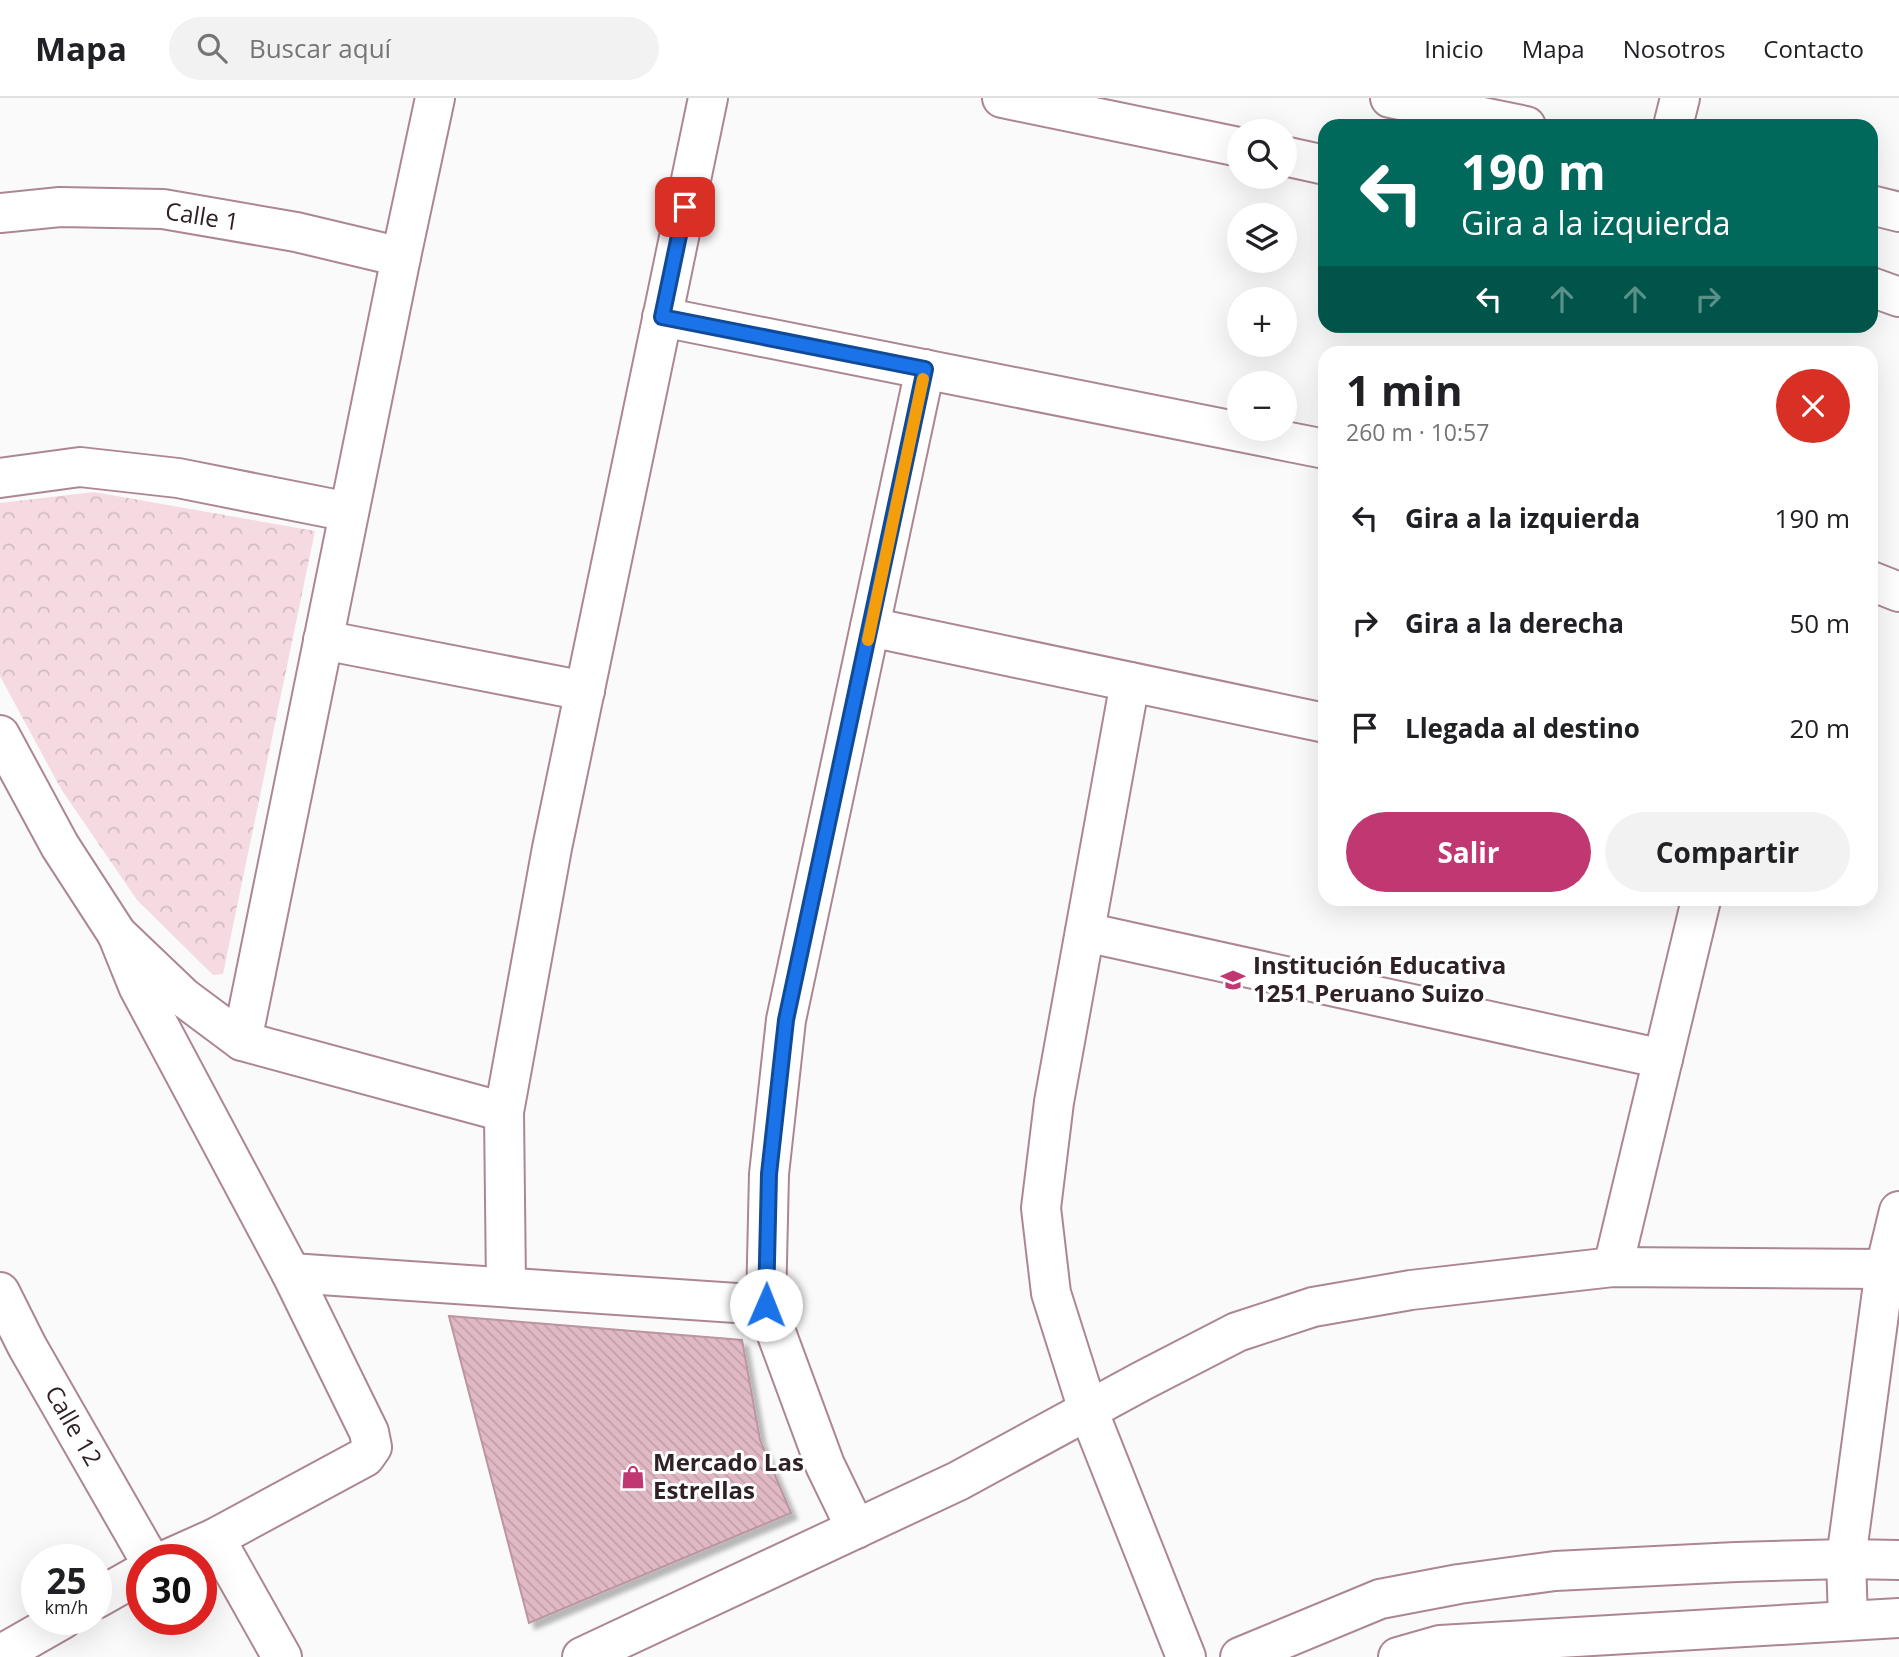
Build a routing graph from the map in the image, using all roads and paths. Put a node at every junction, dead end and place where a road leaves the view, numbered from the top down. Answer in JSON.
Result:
{"nodes":[{"id":1,"x":435,"y":98,"type":"edge"},
{"id":2,"x":708,"y":98,"type":"edge"},
{"id":3,"x":1002,"y":98,"type":"edge"},
{"id":4,"x":1390,"y":98,"type":"edge"},
{"id":5,"x":1680,"y":98,"type":"edge"},
{"id":6,"x":1492,"y":119,"type":"edge"},
{"id":7,"x":1675,"y":119,"type":"edge"},
{"id":8,"x":1227,"y":145,"type":"edge"},
{"id":9,"x":1297,"y":159,"type":"edge"},
{"id":10,"x":1318,"y":163,"type":"edge"},
{"id":11,"x":1878,"y":207,"type":"edge"},
{"id":12,"x":0,"y":212,"type":"edge"},
{"id":13,"x":1899,"y":212,"type":"edge"},
{"id":14,"x":401,"y":257,"type":"junction"},
{"id":15,"x":1878,"y":289,"type":"edge"},
{"id":16,"x":1899,"y":296,"type":"edge"},
{"id":17,"x":662,"y":317,"type":"junction"},
{"id":18,"x":925,"y":369,"type":"junction"},
{"id":19,"x":1318,"y":448,"type":"edge"},
{"id":20,"x":0,"y":478,"type":"edge"},
{"id":21,"x":349,"y":512,"type":"junction"},
{"id":22,"x":1878,"y":584,"type":"edge"},
{"id":23,"x":1899,"y":592,"type":"edge"},
{"id":24,"x":870,"y":627,"type":"junction"},
{"id":25,"x":323,"y":640,"type":"junction"},
{"id":26,"x":1130,"y":682,"type":"junction"},
{"id":27,"x":585,"y":691,"type":"junction"},
{"id":28,"x":1318,"y":722,"type":"edge"},
{"id":29,"x":0,"y":735,"type":"edge"},
{"id":30,"x":1700,"y":906,"type":"edge"},
{"id":31,"x":1085,"y":932,"type":"junction"},
{"id":32,"x":117,"y":934,"type":"junction"},
{"id":33,"x":242,"y":1041,"type":"junction"},
{"id":34,"x":1663,"y":1059,"type":"junction"},
{"id":35,"x":504,"y":1112,"type":"junction"},
{"id":36,"x":1899,"y":1210,"type":"edge"},
{"id":37,"x":1613,"y":1267,"type":"junction"},
{"id":38,"x":1885,"y":1269,"type":"junction"},
{"id":39,"x":291,"y":1273,"type":"junction"},
{"id":40,"x":506,"y":1286,"type":"junction"},
{"id":41,"x":0,"y":1292,"type":"edge"},
{"id":42,"x":766,"y":1305,"type":"junction"},
{"id":43,"x":14,"y":1354,"type":"edge"},
{"id":44,"x":1088,"y":1410,"type":"junction"},
{"id":45,"x":856,"y":1529,"type":"junction"},
{"id":46,"x":215,"y":1538,"type":"junction"},
{"id":47,"x":139,"y":1544,"type":"edge"},
{"id":48,"x":202,"y":1544,"type":"edge"},
{"id":49,"x":1846,"y":1559,"type":"junction"},
{"id":50,"x":1899,"y":1560,"type":"edge"},
{"id":51,"x":1899,"y":1618,"type":"edge"},
{"id":52,"x":1847,"y":1620,"type":"junction"},
{"id":53,"x":34,"y":1635,"type":"edge"},
{"id":54,"x":0,"y":1655,"type":"edge"},
{"id":55,"x":282,"y":1657,"type":"edge"},
{"id":56,"x":582,"y":1657,"type":"edge"},
{"id":57,"x":1186,"y":1657,"type":"edge"},
{"id":58,"x":1240,"y":1657,"type":"edge"},
{"id":59,"x":1398,"y":1657,"type":"edge"}],
"edges":[{"from":1,"to":14,"type":"street"},
{"from":2,"to":17,"type":"street"},
{"from":3,"to":8,"type":"street"},
{"from":4,"to":6,"type":"street"},
{"from":5,"to":7,"type":"street"},
{"from":9,"to":10,"type":"street"},
{"from":11,"to":13,"type":"street"},
{"from":12,"to":14,"type":"street","name":"Calle 1"},
{"from":14,"to":21,"type":"street"},
{"from":15,"to":16,"type":"street"},
{"from":17,"to":18,"type":"street"},
{"from":17,"to":27,"type":"street"},
{"from":18,"to":19,"type":"street"},
{"from":18,"to":24,"type":"street"},
{"from":20,"to":21,"type":"street"},
{"from":21,"to":25,"type":"street"},
{"from":22,"to":23,"type":"street"},
{"from":24,"to":26,"type":"street"},
{"from":24,"to":42,"type":"street"},
{"from":25,"to":27,"type":"street"},
{"from":25,"to":33,"type":"street"},
{"from":26,"to":28,"type":"street"},
{"from":26,"to":31,"type":"street"},
{"from":27,"to":35,"type":"street"},
{"from":29,"to":32,"type":"street"},
{"from":30,"to":34,"type":"street"},
{"from":31,"to":34,"type":"street"},
{"from":31,"to":44,"type":"street"},
{"from":32,"to":33,"type":"street"},
{"from":32,"to":39,"type":"street"},
{"from":33,"to":35,"type":"street"},
{"from":34,"to":37,"type":"street"},
{"from":35,"to":40,"type":"street"},
{"from":36,"to":38,"type":"street"},
{"from":37,"to":38,"type":"street"},
{"from":37,"to":44,"type":"street"},
{"from":38,"to":49,"type":"street"},
{"from":39,"to":40,"type":"street"},
{"from":39,"to":46,"type":"street"},
{"from":40,"to":42,"type":"street"},
{"from":41,"to":43,"type":"street","name":"Calle 12"},
{"from":42,"to":45,"type":"street"},
{"from":43,"to":47,"type":"street","name":"Calle 12"},
{"from":44,"to":45,"type":"street"},
{"from":44,"to":57,"type":"street"},
{"from":45,"to":56,"type":"street"},
{"from":46,"to":48,"type":"street"},
{"from":46,"to":55,"type":"street"},
{"from":49,"to":50,"type":"street"},
{"from":49,"to":52,"type":"street"},
{"from":49,"to":58,"type":"street"},
{"from":51,"to":52,"type":"street"},
{"from":52,"to":59,"type":"street"},
{"from":53,"to":54,"type":"street"}]}
